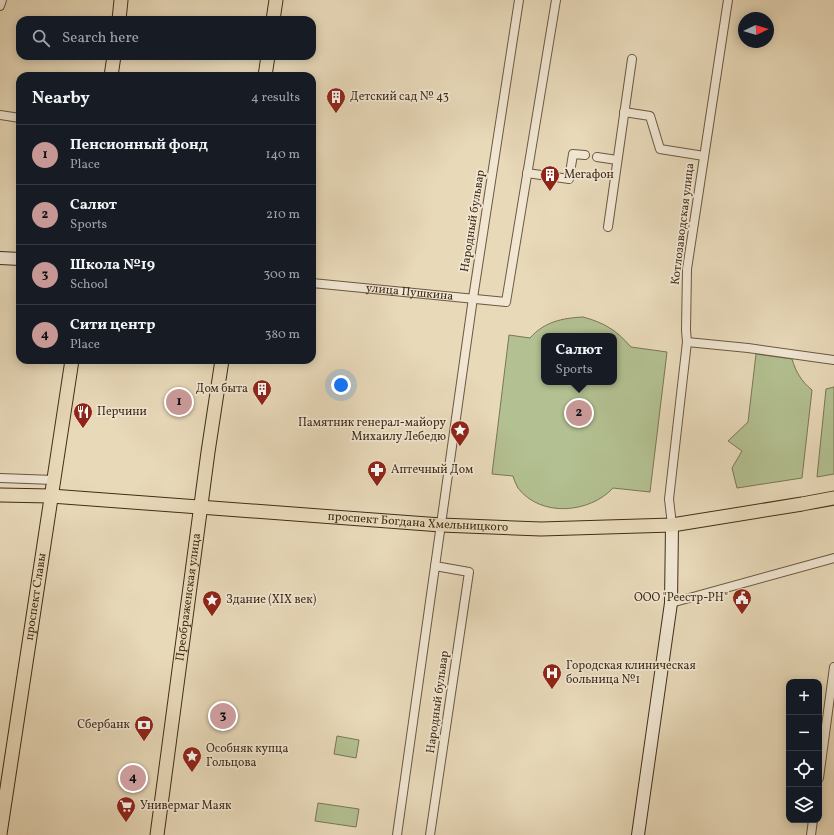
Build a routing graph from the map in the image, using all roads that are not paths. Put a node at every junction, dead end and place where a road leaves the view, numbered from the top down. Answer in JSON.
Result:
{"nodes":[{"id":1,"x":2,"y":0,"type":"edge"},
{"id":2,"x":121,"y":0,"type":"edge"},
{"id":3,"x":276,"y":0,"type":"edge"},
{"id":4,"x":519,"y":0,"type":"edge"},
{"id":5,"x":556,"y":0,"type":"edge"},
{"id":6,"x":728,"y":0,"type":"edge"},
{"id":7,"x":0,"y":6,"type":"edge"},
{"id":8,"x":119,"y":16,"type":"edge"},
{"id":9,"x":274,"y":16,"type":"edge"},
{"id":10,"x":632,"y":59,"type":"dead end"},
{"id":11,"x":113,"y":60,"type":"edge"},
{"id":12,"x":267,"y":60,"type":"edge"},
{"id":13,"x":112,"y":72,"type":"edge"},
{"id":14,"x":266,"y":72,"type":"edge"},
{"id":15,"x":624,"y":112,"type":"junction"},
{"id":16,"x":0,"y":115,"type":"edge"},
{"id":17,"x":16,"y":117,"type":"edge"},
{"id":18,"x":585,"y":155,"type":"dead end"},
{"id":19,"x":704,"y":156,"type":"junction"},
{"id":20,"x":597,"y":157,"type":"dead end"},
{"id":21,"x":618,"y":160,"type":"junction"},
{"id":22,"x":527,"y":173,"type":"junction"},
{"id":23,"x":608,"y":227,"type":"dead end"},
{"id":24,"x":0,"y":258,"type":"edge"},
{"id":25,"x":16,"y":259,"type":"edge"},
{"id":26,"x":316,"y":283,"type":"edge"},
{"id":27,"x":473,"y":298,"type":"junction"},
{"id":28,"x":687,"y":342,"type":"junction"},
{"id":29,"x":834,"y":360,"type":"edge"},
{"id":30,"x":71,"y":364,"type":"edge"},
{"id":31,"x":221,"y":364,"type":"edge"},
{"id":32,"x":0,"y":478,"type":"edge"},
{"id":33,"x":54,"y":480,"type":"junction"},
{"id":34,"x":0,"y":495,"type":"edge"},
{"id":35,"x":51,"y":496,"type":"junction"},
{"id":36,"x":834,"y":498,"type":"edge"},
{"id":37,"x":201,"y":508,"type":"junction"},
{"id":38,"x":675,"y":524,"type":"junction"},
{"id":39,"x":440,"y":525,"type":"junction"},
{"id":40,"x":834,"y":558,"type":"edge"},
{"id":41,"x":435,"y":566,"type":"junction"},
{"id":42,"x":670,"y":603,"type":"junction"},
{"id":43,"x":834,"y":667,"type":"edge"},
{"id":44,"x":822,"y":756,"type":"edge"},
{"id":45,"x":813,"y":823,"type":"edge"},
{"id":46,"x":0,"y":834,"type":"edge"},
{"id":47,"x":157,"y":835,"type":"edge"},
{"id":48,"x":397,"y":835,"type":"edge"},
{"id":49,"x":430,"y":835,"type":"edge"},
{"id":50,"x":638,"y":835,"type":"edge"},
{"id":51,"x":811,"y":835,"type":"edge"}],
"edges":[{"from":1,"to":7,"type":"street"},
{"from":2,"to":8,"type":"main road"},
{"from":3,"to":9,"type":"main road"},
{"from":4,"to":27,"type":"street","name":"Народный бульвар"},
{"from":5,"to":22,"type":"street"},
{"from":6,"to":19,"type":"street","name":"Котлозаводская улица"},
{"from":10,"to":15,"type":"street"},
{"from":11,"to":13,"type":"main road"},
{"from":12,"to":14,"type":"main road"},
{"from":15,"to":19,"type":"street"},
{"from":15,"to":21,"type":"street"},
{"from":16,"to":17,"type":"street"},
{"from":18,"to":22,"type":"street"},
{"from":19,"to":28,"type":"street","name":"Котлозаводская улица"},
{"from":20,"to":21,"type":"street"},
{"from":21,"to":23,"type":"street"},
{"from":22,"to":27,"type":"street","name":"улица Пушкина"},
{"from":24,"to":25,"type":"main road"},
{"from":26,"to":27,"type":"street","name":"улица Пушкина"},
{"from":27,"to":39,"type":"street","name":"Народный бульвар"},
{"from":28,"to":29,"type":"street"},
{"from":28,"to":38,"type":"street","name":"Котлозаводская улица"},
{"from":30,"to":33,"type":"main road","name":"проспект Славы"},
{"from":31,"to":37,"type":"main road","name":"Преображенская улица"},
{"from":32,"to":33,"type":"street"},
{"from":33,"to":35,"type":"main road","name":"проспект Славы"},
{"from":34,"to":35,"type":"main road","name":"проспект Богдана Хмельницкого"},
{"from":35,"to":37,"type":"main road","name":"проспект Богдана Хмельницкого"},
{"from":35,"to":46,"type":"main road","name":"проспект Славы"},
{"from":36,"to":38,"type":"main road","name":"проспект Богдана Хмельницкого"},
{"from":37,"to":39,"type":"main road","name":"проспект Богдана Хмельницкого"},
{"from":37,"to":47,"type":"main road","name":"Преображенская улица"},
{"from":38,"to":39,"type":"main road","name":"проспект Богдана Хмельницкого"},
{"from":38,"to":42,"type":"main road"},
{"from":39,"to":41,"type":"street","name":"Народный бульвар"},
{"from":40,"to":42,"type":"street"},
{"from":41,"to":48,"type":"street","name":"Народный бульвар"},
{"from":41,"to":49,"type":"street","name":"Народный бульвар"},
{"from":42,"to":50,"type":"main road"},
{"from":43,"to":44,"type":"street"},
{"from":45,"to":51,"type":"street"}]}
